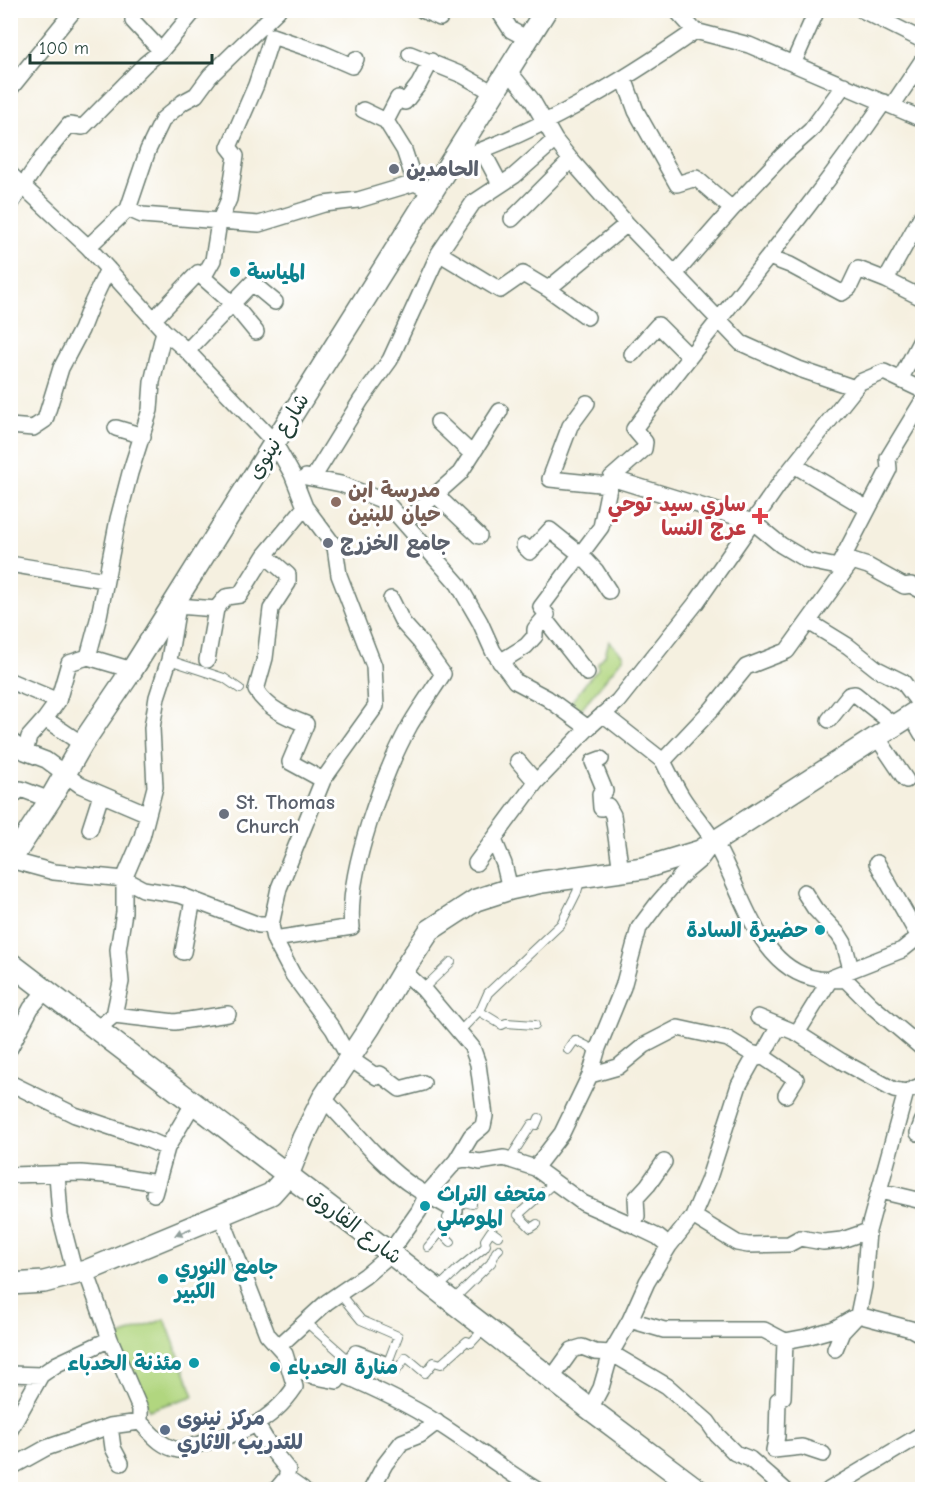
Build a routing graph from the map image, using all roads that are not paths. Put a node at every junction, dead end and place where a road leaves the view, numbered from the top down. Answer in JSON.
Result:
{"nodes":[{"id":1,"x":74,"y":10,"type":"edge"},
{"id":2,"x":133,"y":10,"type":"edge"},
{"id":3,"x":195,"y":10,"type":"edge"},
{"id":4,"x":278,"y":10,"type":"edge"},
{"id":5,"x":422,"y":10,"type":"edge"},
{"id":6,"x":498,"y":10,"type":"edge"},
{"id":7,"x":546,"y":10,"type":"edge"},
{"id":8,"x":676,"y":10,"type":"edge"},
{"id":9,"x":817,"y":10,"type":"edge"},
{"id":10,"x":862,"y":10,"type":"edge"},
{"id":11,"x":440,"y":18,"type":"dead end"},
{"id":12,"x":695,"y":31,"type":"junction"},
{"id":13,"x":528,"y":39,"type":"junction"},
{"id":14,"x":922,"y":40,"type":"edge"},
{"id":15,"x":161,"y":51,"type":"junction"},
{"id":16,"x":410,"y":54,"type":"dead end"},
{"id":17,"x":356,"y":59,"type":"dead end"},
{"id":18,"x":431,"y":61,"type":"junction"},
{"id":19,"x":922,"y":61,"type":"edge"},
{"id":20,"x":793,"y":64,"type":"junction"},
{"id":21,"x":508,"y":70,"type":"junction"},
{"id":22,"x":624,"y":78,"type":"junction"},
{"id":23,"x":843,"y":85,"type":"junction"},
{"id":24,"x":10,"y":88,"type":"edge"},
{"id":25,"x":494,"y":93,"type":"junction"},
{"id":26,"x":888,"y":104,"type":"junction"},
{"id":27,"x":363,"y":110,"type":"dead end"},
{"id":28,"x":922,"y":119,"type":"edge"},
{"id":29,"x":386,"y":122,"type":"junction"},
{"id":30,"x":545,"y":123,"type":"junction"},
{"id":31,"x":555,"y":140,"type":"junction"},
{"id":32,"x":482,"y":150,"type":"junction"},
{"id":33,"x":571,"y":160,"type":"junction"},
{"id":34,"x":452,"y":161,"type":"junction"},
{"id":35,"x":10,"y":174,"type":"edge"},
{"id":36,"x":500,"y":184,"type":"junction"},
{"id":37,"x":23,"y":186,"type":"junction"},
{"id":38,"x":424,"y":187,"type":"junction"},
{"id":39,"x":10,"y":205,"type":"edge"},
{"id":40,"x":128,"y":209,"type":"junction"},
{"id":41,"x":732,"y":209,"type":"junction"},
{"id":42,"x":922,"y":215,"type":"edge"},
{"id":43,"x":512,"y":219,"type":"dead end"},
{"id":44,"x":219,"y":222,"type":"junction"},
{"id":45,"x":627,"y":224,"type":"junction"},
{"id":46,"x":88,"y":247,"type":"junction"},
{"id":47,"x":439,"y":253,"type":"junction"},
{"id":48,"x":769,"y":257,"type":"junction"},
{"id":49,"x":108,"y":269,"type":"junction"},
{"id":50,"x":198,"y":273,"type":"junction"},
{"id":51,"x":675,"y":274,"type":"junction"},
{"id":52,"x":886,"y":280,"type":"junction"},
{"id":53,"x":548,"y":289,"type":"junction"},
{"id":54,"x":922,"y":298,"type":"edge"},
{"id":55,"x":275,"y":302,"type":"dead end"},
{"id":56,"x":233,"y":304,"type":"junction"},
{"id":57,"x":586,"y":317,"type":"dead end"},
{"id":58,"x":154,"y":319,"type":"junction"},
{"id":59,"x":718,"y":319,"type":"junction"},
{"id":60,"x":164,"y":331,"type":"junction"},
{"id":61,"x":256,"y":332,"type":"dead end"},
{"id":62,"x":922,"y":338,"type":"edge"},
{"id":63,"x":187,"y":351,"type":"junction"},
{"id":64,"x":632,"y":354,"type":"dead end"},
{"id":65,"x":689,"y":356,"type":"junction"},
{"id":66,"x":901,"y":378,"type":"junction"},
{"id":67,"x":855,"y":388,"type":"junction"},
{"id":68,"x":922,"y":390,"type":"edge"},
{"id":69,"x":922,"y":402,"type":"edge"},
{"id":70,"x":587,"y":403,"type":"dead end"},
{"id":71,"x":500,"y":411,"type":"dead end"},
{"id":72,"x":438,"y":422,"type":"dead end"},
{"id":73,"x":10,"y":426,"type":"edge"},
{"id":74,"x":116,"y":428,"type":"dead end"},
{"id":75,"x":143,"y":436,"type":"junction"},
{"id":76,"x":274,"y":442,"type":"junction"},
{"id":77,"x":472,"y":454,"type":"junction"},
{"id":78,"x":794,"y":465,"type":"junction"},
{"id":79,"x":292,"y":474,"type":"junction"},
{"id":80,"x":313,"y":478,"type":"junction"},
{"id":81,"x":610,"y":482,"type":"junction"},
{"id":82,"x":436,"y":495,"type":"junction"},
{"id":83,"x":305,"y":507,"type":"junction"},
{"id":84,"x":868,"y":509,"type":"junction"},
{"id":85,"x":405,"y":522,"type":"junction"},
{"id":86,"x":753,"y":522,"type":"junction"},
{"id":87,"x":479,"y":536,"type":"dead end"},
{"id":88,"x":524,"y":546,"type":"dead end"},
{"id":89,"x":580,"y":554,"type":"junction"},
{"id":90,"x":266,"y":555,"type":"junction"},
{"id":91,"x":10,"y":564,"type":"edge"},
{"id":92,"x":845,"y":564,"type":"junction"},
{"id":93,"x":105,"y":580,"type":"junction"},
{"id":94,"x":609,"y":591,"type":"dead end"},
{"id":95,"x":922,"y":591,"type":"edge"},
{"id":96,"x":391,"y":598,"type":"dead end"},
{"id":97,"x":176,"y":603,"type":"junction"},
{"id":98,"x":216,"y":609,"type":"junction"},
{"id":99,"x":544,"y":618,"type":"junction"},
{"id":100,"x":809,"y":622,"type":"junction"},
{"id":101,"x":88,"y":657,"type":"junction"},
{"id":102,"x":169,"y":660,"type":"junction"},
{"id":103,"x":207,"y":660,"type":"dead end"},
{"id":104,"x":500,"y":662,"type":"junction"},
{"id":105,"x":132,"y":670,"type":"junction"},
{"id":106,"x":587,"y":673,"type":"dead end"},
{"id":107,"x":10,"y":681,"type":"edge"},
{"id":108,"x":240,"y":689,"type":"dead end"},
{"id":109,"x":58,"y":700,"type":"junction"},
{"id":110,"x":603,"y":714,"type":"junction"},
{"id":111,"x":905,"y":718,"type":"edge"},
{"id":112,"x":45,"y":719,"type":"junction"},
{"id":113,"x":829,"y":720,"type":"dead end"},
{"id":114,"x":588,"y":728,"type":"junction"},
{"id":115,"x":922,"y":734,"type":"edge"},
{"id":116,"x":10,"y":740,"type":"edge"},
{"id":117,"x":82,"y":744,"type":"junction"},
{"id":118,"x":25,"y":752,"type":"junction"},
{"id":119,"x":601,"y":759,"type":"dead end"},
{"id":120,"x":518,"y":761,"type":"dead end"},
{"id":121,"x":663,"y":761,"type":"junction"},
{"id":122,"x":65,"y":775,"type":"junction"},
{"id":123,"x":323,"y":780,"type":"junction"},
{"id":124,"x":906,"y":780,"type":"dead end"},
{"id":125,"x":536,"y":782,"type":"junction"},
{"id":126,"x":101,"y":795,"type":"junction"},
{"id":127,"x":10,"y":798,"type":"edge"},
{"id":128,"x":50,"y":800,"type":"junction"},
{"id":129,"x":148,"y":814,"type":"junction"},
{"id":130,"x":90,"y":829,"type":"dead end"},
{"id":131,"x":494,"y":840,"type":"junction"},
{"id":132,"x":714,"y":841,"type":"junction"},
{"id":133,"x":11,"y":861,"type":"edge"},
{"id":134,"x":476,"y":863,"type":"dead end"},
{"id":135,"x":877,"y":864,"type":"dead end"},
{"id":136,"x":621,"y":872,"type":"junction"},
{"id":137,"x":582,"y":876,"type":"junction"},
{"id":138,"x":124,"y":879,"type":"junction"},
{"id":139,"x":510,"y":889,"type":"junction"},
{"id":140,"x":804,"y":892,"type":"dead end"},
{"id":141,"x":193,"y":900,"type":"junction"},
{"id":142,"x":273,"y":932,"type":"junction"},
{"id":143,"x":921,"y":936,"type":"edge"},
{"id":144,"x":183,"y":952,"type":"dead end"},
{"id":145,"x":10,"y":963,"type":"edge"},
{"id":146,"x":451,"y":963,"type":"dead end"},
{"id":147,"x":851,"y":969,"type":"junction"},
{"id":148,"x":403,"y":971,"type":"junction"},
{"id":149,"x":831,"y":978,"type":"junction"},
{"id":150,"x":423,"y":989,"type":"junction"},
{"id":151,"x":45,"y":991,"type":"junction"},
{"id":152,"x":479,"y":1011,"type":"junction"},
{"id":153,"x":228,"y":1014,"type":"dead end"},
{"id":154,"x":114,"y":1015,"type":"junction"},
{"id":155,"x":758,"y":1017,"type":"dead end"},
{"id":156,"x":535,"y":1025,"type":"dead end"},
{"id":157,"x":779,"y":1026,"type":"junction"},
{"id":158,"x":96,"y":1030,"type":"junction"},
{"id":159,"x":460,"y":1031,"type":"junction"},
{"id":160,"x":797,"y":1033,"type":"junction"},
{"id":161,"x":10,"y":1048,"type":"edge"},
{"id":162,"x":922,"y":1048,"type":"edge"},
{"id":163,"x":568,"y":1050,"type":"dead end"},
{"id":164,"x":597,"y":1051,"type":"junction"},
{"id":165,"x":762,"y":1056,"type":"junction"},
{"id":166,"x":349,"y":1058,"type":"junction"},
{"id":167,"x":590,"y":1075,"type":"junction"},
{"id":168,"x":10,"y":1083,"type":"edge"},
{"id":169,"x":423,"y":1083,"type":"dead end"},
{"id":170,"x":922,"y":1085,"type":"edge"},
{"id":171,"x":906,"y":1092,"type":"junction"},
{"id":172,"x":786,"y":1095,"type":"dead end"},
{"id":173,"x":323,"y":1098,"type":"junction"},
{"id":174,"x":193,"y":1104,"type":"junction"},
{"id":175,"x":539,"y":1118,"type":"dead end"},
{"id":176,"x":167,"y":1148,"type":"junction"},
{"id":177,"x":509,"y":1160,"type":"junction"},
{"id":178,"x":456,"y":1161,"type":"junction"},
{"id":179,"x":664,"y":1162,"type":"dead end"},
{"id":180,"x":535,"y":1168,"type":"junction"},
{"id":181,"x":57,"y":1174,"type":"junction"},
{"id":182,"x":10,"y":1175,"type":"edge"},
{"id":183,"x":288,"y":1175,"type":"junction"},
{"id":184,"x":555,"y":1182,"type":"junction"},
{"id":185,"x":880,"y":1191,"type":"junction"},
{"id":186,"x":428,"y":1194,"type":"junction"},
{"id":187,"x":922,"y":1201,"type":"edge"},
{"id":188,"x":472,"y":1204,"type":"dead end"},
{"id":189,"x":454,"y":1211,"type":"junction"},
{"id":190,"x":221,"y":1216,"type":"junction"},
{"id":191,"x":693,"y":1216,"type":"junction"},
{"id":192,"x":537,"y":1224,"type":"dead end"},
{"id":193,"x":633,"y":1225,"type":"junction"},
{"id":194,"x":868,"y":1231,"type":"junction"},
{"id":195,"x":441,"y":1232,"type":"junction"},
{"id":196,"x":498,"y":1236,"type":"dead end"},
{"id":197,"x":451,"y":1242,"type":"dead end"},
{"id":198,"x":669,"y":1246,"type":"junction"},
{"id":199,"x":428,"y":1247,"type":"dead end"},
{"id":200,"x":499,"y":1249,"type":"dead end"},
{"id":201,"x":390,"y":1253,"type":"junction"},
{"id":202,"x":81,"y":1272,"type":"junction"},
{"id":203,"x":10,"y":1284,"type":"edge"},
{"id":204,"x":339,"y":1293,"type":"junction"},
{"id":205,"x":445,"y":1295,"type":"junction"},
{"id":206,"x":858,"y":1315,"type":"junction"},
{"id":207,"x":630,"y":1320,"type":"junction"},
{"id":208,"x":306,"y":1322,"type":"junction"},
{"id":209,"x":486,"y":1327,"type":"junction"},
{"id":210,"x":922,"y":1335,"type":"edge"},
{"id":211,"x":110,"y":1339,"type":"junction"},
{"id":212,"x":785,"y":1341,"type":"junction"},
{"id":213,"x":279,"y":1346,"type":"junction"},
{"id":214,"x":835,"y":1349,"type":"dead end"},
{"id":215,"x":611,"y":1353,"type":"junction"},
{"id":216,"x":350,"y":1361,"type":"junction"},
{"id":217,"x":385,"y":1365,"type":"junction"},
{"id":218,"x":290,"y":1366,"type":"junction"},
{"id":219,"x":10,"y":1374,"type":"edge"},
{"id":220,"x":341,"y":1374,"type":"junction"},
{"id":221,"x":41,"y":1375,"type":"junction"},
{"id":222,"x":552,"y":1378,"type":"junction"},
{"id":223,"x":358,"y":1382,"type":"junction"},
{"id":224,"x":590,"y":1409,"type":"junction"},
{"id":225,"x":140,"y":1422,"type":"junction"},
{"id":226,"x":437,"y":1422,"type":"junction"},
{"id":227,"x":257,"y":1425,"type":"junction"},
{"id":228,"x":110,"y":1426,"type":"junction"},
{"id":229,"x":10,"y":1430,"type":"edge"},
{"id":230,"x":922,"y":1434,"type":"edge"},
{"id":231,"x":823,"y":1454,"type":"dead end"},
{"id":232,"x":122,"y":1463,"type":"dead end"},
{"id":233,"x":10,"y":1468,"type":"edge"},
{"id":234,"x":286,"y":1478,"type":"junction"},
{"id":235,"x":276,"y":1490,"type":"edge"},
{"id":236,"x":303,"y":1490,"type":"edge"},
{"id":237,"x":371,"y":1490,"type":"edge"},
{"id":238,"x":537,"y":1490,"type":"edge"},
{"id":239,"x":698,"y":1490,"type":"edge"},
{"id":240,"x":785,"y":1490,"type":"edge"},
{"id":241,"x":829,"y":1490,"type":"edge"}],
"edges":[{"from":1,"to":24,"type":"street"},
{"from":2,"to":15,"type":"street"},
{"from":3,"to":15,"type":"street"},
{"from":4,"to":40,"type":"street"},
{"from":5,"to":11,"type":"street"},
{"from":6,"to":13,"type":"street"},
{"from":7,"to":13,"type":"main road","name":"شارع نينوى"},
{"from":8,"to":12,"type":"street"},
{"from":9,"to":20,"type":"street"},
{"from":10,"to":14,"type":"street"},
{"from":12,"to":20,"type":"street"},
{"from":12,"to":22,"type":"street"},
{"from":13,"to":21,"type":"main road","name":"شارع نينوى"},
{"from":15,"to":37,"type":"street"},
{"from":16,"to":18,"type":"street"},
{"from":17,"to":44,"type":"street"},
{"from":18,"to":25,"type":"street"},
{"from":18,"to":29,"type":"street"},
{"from":19,"to":26,"type":"street"},
{"from":20,"to":23,"type":"street"},
{"from":21,"to":25,"type":"main road","name":"شارع نينوى"},
{"from":21,"to":30,"type":"street"},
{"from":22,"to":30,"type":"street"},
{"from":22,"to":41,"type":"street"},
{"from":23,"to":26,"type":"street"},
{"from":23,"to":41,"type":"street"},
{"from":25,"to":34,"type":"main road","name":"شارع نينوى"},
{"from":26,"to":28,"type":"street"},
{"from":26,"to":48,"type":"street"},
{"from":27,"to":29,"type":"street"},
{"from":29,"to":38,"type":"street"},
{"from":30,"to":31,"type":"street"},
{"from":30,"to":32,"type":"street"},
{"from":31,"to":33,"type":"street"},
{"from":31,"to":36,"type":"street"},
{"from":32,"to":34,"type":"street"},
{"from":32,"to":36,"type":"street"},
{"from":33,"to":43,"type":"street"},
{"from":33,"to":45,"type":"street"},
{"from":34,"to":38,"type":"main road","name":"شارع نينوى"},
{"from":35,"to":37,"type":"street"},
{"from":36,"to":47,"type":"street"},
{"from":37,"to":39,"type":"street"},
{"from":37,"to":46,"type":"street"},
{"from":38,"to":44,"type":"street"},
{"from":38,"to":76,"type":"main road","name":"شارع نينوى"},
{"from":40,"to":44,"type":"street"},
{"from":40,"to":46,"type":"street"},
{"from":41,"to":51,"type":"street"},
{"from":42,"to":52,"type":"street"},
{"from":44,"to":50,"type":"street"},
{"from":45,"to":51,"type":"street"},
{"from":45,"to":53,"type":"street"},
{"from":46,"to":49,"type":"street"},
{"from":47,"to":53,"type":"street"},
{"from":47,"to":80,"type":"street"},
{"from":48,"to":52,"type":"street"},
{"from":48,"to":59,"type":"street"},
{"from":49,"to":58,"type":"street"},
{"from":49,"to":73,"type":"street"},
{"from":50,"to":56,"type":"street"},
{"from":50,"to":58,"type":"street"},
{"from":51,"to":59,"type":"street"},
{"from":52,"to":54,"type":"street"},
{"from":53,"to":57,"type":"street"},
{"from":55,"to":56,"type":"street"},
{"from":56,"to":61,"type":"street"},
{"from":56,"to":63,"type":"street"},
{"from":58,"to":60,"type":"street"},
{"from":59,"to":65,"type":"street"},
{"from":59,"to":67,"type":"street"},
{"from":60,"to":63,"type":"street"},
{"from":60,"to":75,"type":"street"},
{"from":62,"to":66,"type":"street"},
{"from":63,"to":76,"type":"street"},
{"from":64,"to":65,"type":"street"},
{"from":65,"to":81,"type":"street"},
{"from":66,"to":67,"type":"street"},
{"from":66,"to":68,"type":"street"},
{"from":67,"to":78,"type":"street"},
{"from":69,"to":84,"type":"street"},
{"from":70,"to":81,"type":"street"},
{"from":71,"to":77,"type":"street"},
{"from":72,"to":77,"type":"street"},
{"from":74,"to":75,"type":"street"},
{"from":75,"to":93,"type":"street"},
{"from":76,"to":79,"type":"street"},
{"from":76,"to":97,"type":"main road","name":"شارع نينوى"},
{"from":77,"to":82,"type":"street"},
{"from":78,"to":84,"type":"street"},
{"from":78,"to":86,"type":"street"},
{"from":79,"to":80,"type":"street"},
{"from":79,"to":83,"type":"street"},
{"from":80,"to":85,"type":"street"},
{"from":81,"to":86,"type":"street"},
{"from":81,"to":89,"type":"street"},
{"from":82,"to":85,"type":"street"},
{"from":82,"to":87,"type":"street"},
{"from":83,"to":90,"type":"street"},
{"from":83,"to":123,"type":"street"},
{"from":84,"to":92,"type":"street"},
{"from":85,"to":104,"type":"street"},
{"from":86,"to":92,"type":"street"},
{"from":86,"to":110,"type":"street"},
{"from":88,"to":89,"type":"street"},
{"from":89,"to":94,"type":"street"},
{"from":89,"to":99,"type":"street"},
{"from":90,"to":98,"type":"street"},
{"from":90,"to":123,"type":"street"},
{"from":91,"to":93,"type":"street"},
{"from":92,"to":95,"type":"street"},
{"from":92,"to":100,"type":"street"},
{"from":93,"to":101,"type":"street"},
{"from":96,"to":142,"type":"street"},
{"from":97,"to":98,"type":"street"},
{"from":97,"to":102,"type":"street"},
{"from":97,"to":105,"type":"main road","name":"شارع نينوى"},
{"from":98,"to":103,"type":"street"},
{"from":99,"to":104,"type":"street"},
{"from":99,"to":106,"type":"street"},
{"from":100,"to":111,"type":"street"},
{"from":100,"to":121,"type":"street"},
{"from":101,"to":105,"type":"street"},
{"from":101,"to":109,"type":"street"},
{"from":102,"to":108,"type":"lane"},
{"from":102,"to":129,"type":"street"},
{"from":104,"to":114,"type":"street"},
{"from":105,"to":117,"type":"main road","name":"شارع نينوى"},
{"from":107,"to":109,"type":"street"},
{"from":109,"to":112,"type":"street"},
{"from":110,"to":114,"type":"street"},
{"from":110,"to":121,"type":"street"},
{"from":111,"to":113,"type":"street"},
{"from":111,"to":115,"type":"street"},
{"from":111,"to":124,"type":"street"},
{"from":111,"to":132,"type":"main road"},
{"from":112,"to":117,"type":"street"},
{"from":112,"to":118,"type":"street"},
{"from":114,"to":125,"type":"street"},
{"from":116,"to":118,"type":"street"},
{"from":117,"to":122,"type":"main road","name":"شارع نينوى"},
{"from":118,"to":122,"type":"street"},
{"from":119,"to":136,"type":"street"},
{"from":120,"to":125,"type":"street"},
{"from":121,"to":132,"type":"street"},
{"from":122,"to":126,"type":"street"},
{"from":122,"to":128,"type":"main road","name":"شارع نينوى"},
{"from":123,"to":142,"type":"street"},
{"from":125,"to":131,"type":"street"},
{"from":126,"to":129,"type":"street"},
{"from":126,"to":130,"type":"street"},
{"from":127,"to":128,"type":"street"},
{"from":128,"to":133,"type":"main road","name":"شارع نينوى"},
{"from":129,"to":138,"type":"street"},
{"from":131,"to":134,"type":"street"},
{"from":131,"to":139,"type":"street"},
{"from":132,"to":136,"type":"main road"},
{"from":132,"to":149,"type":"street"},
{"from":132,"to":164,"type":"street"},
{"from":133,"to":138,"type":"street"},
{"from":135,"to":143,"type":"street"},
{"from":136,"to":137,"type":"main road"},
{"from":137,"to":139,"type":"main road"},
{"from":137,"to":152,"type":"lane"},
{"from":138,"to":141,"type":"street"},
{"from":138,"to":154,"type":"street"},
{"from":139,"to":148,"type":"main road"},
{"from":140,"to":147,"type":"street"},
{"from":141,"to":142,"type":"street"},
{"from":141,"to":144,"type":"street"},
{"from":142,"to":166,"type":"street"},
{"from":143,"to":147,"type":"street"},
{"from":145,"to":151,"type":"main road","name":"شارع الفاروق"},
{"from":146,"to":150,"type":"lane"},
{"from":147,"to":149,"type":"street"},
{"from":148,"to":150,"type":"street"},
{"from":148,"to":166,"type":"main road"},
{"from":149,"to":160,"type":"street"},
{"from":149,"to":162,"type":"street"},
{"from":150,"to":159,"type":"street"},
{"from":151,"to":158,"type":"main road","name":"شارع الفاروق"},
{"from":151,"to":161,"type":"street"},
{"from":152,"to":156,"type":"lane"},
{"from":152,"to":159,"type":"lane"},
{"from":153,"to":154,"type":"street"},
{"from":154,"to":158,"type":"street"},
{"from":155,"to":157,"type":"street"},
{"from":157,"to":160,"type":"street"},
{"from":157,"to":165,"type":"street"},
{"from":158,"to":174,"type":"main road","name":"شارع الفاروق"},
{"from":159,"to":178,"type":"street"},
{"from":160,"to":171,"type":"street"},
{"from":163,"to":164,"type":"lane"},
{"from":164,"to":167,"type":"street"},
{"from":165,"to":167,"type":"street"},
{"from":165,"to":172,"type":"street"},
{"from":165,"to":191,"type":"street"},
{"from":166,"to":169,"type":"street"},
{"from":166,"to":173,"type":"main road"},
{"from":167,"to":180,"type":"street"},
{"from":168,"to":176,"type":"street"},
{"from":170,"to":171,"type":"street"},
{"from":171,"to":185,"type":"street"},
{"from":173,"to":183,"type":"main road"},
{"from":173,"to":186,"type":"street"},
{"from":174,"to":176,"type":"street"},
{"from":174,"to":183,"type":"main road","name":"شارع الفاروق"},
{"from":175,"to":177,"type":"lane"},
{"from":176,"to":181,"type":"street"},
{"from":177,"to":178,"type":"street"},
{"from":177,"to":180,"type":"street"},
{"from":178,"to":186,"type":"street"},
{"from":179,"to":193,"type":"street"},
{"from":180,"to":184,"type":"street"},
{"from":181,"to":182,"type":"street"},
{"from":181,"to":202,"type":"street"},
{"from":183,"to":190,"type":"main road"},
{"from":183,"to":201,"type":"main road","name":"شارع الفاروق"},
{"from":184,"to":192,"type":"lane"},
{"from":184,"to":193,"type":"street"},
{"from":185,"to":187,"type":"street"},
{"from":185,"to":194,"type":"street"},
{"from":186,"to":189,"type":"street"},
{"from":186,"to":201,"type":"street"},
{"from":188,"to":189,"type":"lane"},
{"from":189,"to":195,"type":"lane"},
{"from":190,"to":202,"type":"main road","one_way":true},
{"from":190,"to":213,"type":"street"},
{"from":191,"to":194,"type":"street"},
{"from":191,"to":198,"type":"street"},
{"from":193,"to":198,"type":"street"},
{"from":194,"to":206,"type":"street"},
{"from":195,"to":197,"type":"lane"},
{"from":195,"to":199,"type":"lane"},
{"from":196,"to":205,"type":"lane"},
{"from":198,"to":207,"type":"street"},
{"from":200,"to":205,"type":"lane"},
{"from":201,"to":204,"type":"street"},
{"from":201,"to":205,"type":"main road","name":"شارع الفاروق"},
{"from":202,"to":203,"type":"main road"},
{"from":202,"to":211,"type":"street"},
{"from":204,"to":208,"type":"street"},
{"from":204,"to":217,"type":"lane"},
{"from":205,"to":209,"type":"main road","name":"شارع الفاروق"},
{"from":206,"to":210,"type":"street"},
{"from":206,"to":212,"type":"street"},
{"from":206,"to":214,"type":"street"},
{"from":207,"to":212,"type":"street"},
{"from":207,"to":215,"type":"street"},
{"from":208,"to":213,"type":"street"},
{"from":208,"to":216,"type":"lane"},
{"from":209,"to":217,"type":"lane"},
{"from":209,"to":222,"type":"main road","name":"شارع الفاروق"},
{"from":211,"to":221,"type":"street"},
{"from":211,"to":225,"type":"street"},
{"from":212,"to":231,"type":"street"},
{"from":213,"to":218,"type":"street"},
{"from":215,"to":222,"type":"street"},
{"from":215,"to":224,"type":"street"},
{"from":215,"to":240,"type":"street"},
{"from":216,"to":217,"type":"street"},
{"from":216,"to":220,"type":"street"},
{"from":217,"to":223,"type":"lane"},
{"from":218,"to":220,"type":"street"},
{"from":218,"to":227,"type":"street"},
{"from":219,"to":221,"type":"street"},
{"from":220,"to":223,"type":"street"},
{"from":221,"to":229,"type":"street"},
{"from":222,"to":224,"type":"main road","name":"شارع الفاروق"},
{"from":223,"to":226,"type":"street"},
{"from":224,"to":239,"type":"main road","name":"شارع الفاروق"},
{"from":225,"to":227,"type":"street"},
{"from":225,"to":228,"type":"street"},
{"from":226,"to":237,"type":"street"},
{"from":226,"to":238,"type":"street"},
{"from":227,"to":234,"type":"street"},
{"from":228,"to":232,"type":"street"},
{"from":228,"to":233,"type":"street"},
{"from":230,"to":241,"type":"street"},
{"from":234,"to":235,"type":"street"},
{"from":234,"to":236,"type":"street"}]}
